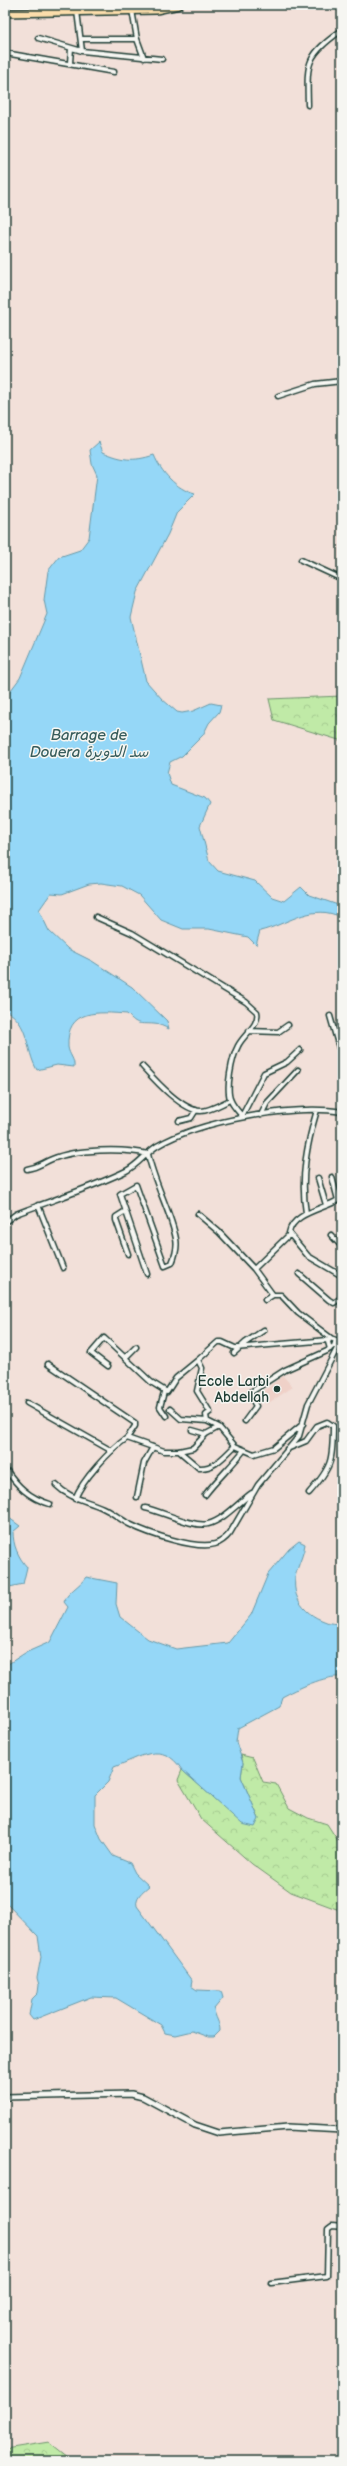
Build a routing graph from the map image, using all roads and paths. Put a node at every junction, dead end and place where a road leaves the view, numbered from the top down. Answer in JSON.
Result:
{"nodes":[{"id":1,"x":179,"y":5,"type":"edge"},
{"id":2,"x":132,"y":10,"type":"junction"},
{"id":3,"x":78,"y":11,"type":"junction"},
{"id":4,"x":5,"y":12,"type":"edge"},
{"id":5,"x":342,"y":30,"type":"edge"},
{"id":6,"x":38,"y":38,"type":"dead end"},
{"id":7,"x":81,"y":39,"type":"junction"},
{"id":8,"x":137,"y":39,"type":"junction"},
{"id":9,"x":71,"y":48,"type":"junction"},
{"id":10,"x":82,"y":51,"type":"junction"},
{"id":11,"x":5,"y":54,"type":"edge"},
{"id":12,"x":144,"y":58,"type":"junction"},
{"id":13,"x":162,"y":59,"type":"dead end"},
{"id":14,"x":70,"y":63,"type":"junction"},
{"id":15,"x":114,"y":72,"type":"dead end"},
{"id":16,"x":308,"y":105,"type":"dead end"},
{"id":17,"x":342,"y":382,"type":"edge"},
{"id":18,"x":278,"y":396,"type":"dead end"},
{"id":19,"x":301,"y":560,"type":"dead end"},
{"id":20,"x":342,"y":579,"type":"edge"},
{"id":21,"x":96,"y":917,"type":"dead end"},
{"id":22,"x":330,"y":1016,"type":"dead end"},
{"id":23,"x":288,"y":1025,"type":"dead end"},
{"id":24,"x":249,"y":1031,"type":"junction"},
{"id":25,"x":300,"y":1050,"type":"dead end"},
{"id":26,"x":342,"y":1058,"type":"edge"},
{"id":27,"x":142,"y":1066,"type":"dead end"},
{"id":28,"x":298,"y":1070,"type":"dead end"},
{"id":29,"x":230,"y":1100,"type":"junction"},
{"id":30,"x":196,"y":1110,"type":"junction"},
{"id":31,"x":316,"y":1110,"type":"junction"},
{"id":32,"x":342,"y":1112,"type":"edge"},
{"id":33,"x":261,"y":1115,"type":"junction"},
{"id":34,"x":242,"y":1116,"type":"junction"},
{"id":35,"x":179,"y":1121,"type":"dead end"},
{"id":36,"x":148,"y":1154,"type":"junction"},
{"id":37,"x":27,"y":1169,"type":"dead end"},
{"id":38,"x":332,"y":1177,"type":"dead end"},
{"id":39,"x":318,"y":1178,"type":"dead end"},
{"id":40,"x":38,"y":1205,"type":"junction"},
{"id":41,"x":326,"y":1205,"type":"junction"},
{"id":42,"x":124,"y":1212,"type":"junction"},
{"id":43,"x":306,"y":1213,"type":"junction"},
{"id":44,"x":198,"y":1214,"type":"dead end"},
{"id":45,"x":5,"y":1221,"type":"edge"},
{"id":46,"x":289,"y":1235,"type":"junction"},
{"id":47,"x":331,"y":1235,"type":"dead end"},
{"id":48,"x":342,"y":1247,"type":"edge"},
{"id":49,"x":128,"y":1254,"type":"dead end"},
{"id":50,"x":64,"y":1268,"type":"dead end"},
{"id":51,"x":254,"y":1269,"type":"junction"},
{"id":52,"x":146,"y":1274,"type":"dead end"},
{"id":53,"x":299,"y":1274,"type":"dead end"},
{"id":54,"x":342,"y":1276,"type":"edge"},
{"id":55,"x":273,"y":1297,"type":"junction"},
{"id":56,"x":342,"y":1298,"type":"edge"},
{"id":57,"x":265,"y":1300,"type":"dead end"},
{"id":58,"x":264,"y":1330,"type":"dead end"},
{"id":59,"x":330,"y":1339,"type":"junction"},
{"id":60,"x":339,"y":1341,"type":"edge"},
{"id":61,"x":136,"y":1347,"type":"dead end"},
{"id":62,"x":332,"y":1347,"type":"junction"},
{"id":63,"x":240,"y":1348,"type":"junction"},
{"id":64,"x":234,"y":1354,"type":"dead end"},
{"id":65,"x":125,"y":1358,"type":"junction"},
{"id":66,"x":198,"y":1360,"type":"junction"},
{"id":67,"x":48,"y":1364,"type":"dead end"},
{"id":68,"x":108,"y":1366,"type":"dead end"},
{"id":69,"x":164,"y":1392,"type":"junction"},
{"id":70,"x":27,"y":1403,"type":"dead end"},
{"id":71,"x":170,"y":1409,"type":"dead end"},
{"id":72,"x":166,"y":1416,"type":"dead end"},
{"id":73,"x":207,"y":1421,"type":"junction"},
{"id":74,"x":246,"y":1421,"type":"dead end"},
{"id":75,"x":304,"y":1424,"type":"junction"},
{"id":76,"x":220,"y":1427,"type":"junction"},
{"id":77,"x":192,"y":1430,"type":"dead end"},
{"id":78,"x":206,"y":1434,"type":"junction"},
{"id":79,"x":127,"y":1438,"type":"junction"},
{"id":80,"x":235,"y":1446,"type":"junction"},
{"id":81,"x":153,"y":1447,"type":"junction"},
{"id":82,"x":286,"y":1449,"type":"junction"},
{"id":83,"x":244,"y":1450,"type":"junction"},
{"id":84,"x":112,"y":1451,"type":"junction"},
{"id":85,"x":179,"y":1451,"type":"junction"},
{"id":86,"x":5,"y":1468,"type":"edge"},
{"id":87,"x":56,"y":1485,"type":"dead end"},
{"id":88,"x":254,"y":1492,"type":"junction"},
{"id":89,"x":309,"y":1493,"type":"dead end"},
{"id":90,"x":205,"y":1494,"type":"dead end"},
{"id":91,"x":137,"y":1497,"type":"dead end"},
{"id":92,"x":75,"y":1499,"type":"junction"},
{"id":93,"x":50,"y":1504,"type":"dead end"},
{"id":94,"x":145,"y":1508,"type":"dead end"},
{"id":95,"x":5,"y":2097,"type":"edge"},
{"id":96,"x":342,"y":2130,"type":"edge"},
{"id":97,"x":342,"y":2227,"type":"edge"},
{"id":98,"x":271,"y":2283,"type":"dead end"}],
"edges":[{"from":1,"to":2,"type":"main road"},
{"from":2,"to":3,"type":"main road"},
{"from":2,"to":8,"type":"street"},
{"from":3,"to":4,"type":"main road"},
{"from":3,"to":7,"type":"street"},
{"from":5,"to":16,"type":"street"},
{"from":6,"to":9,"type":"street"},
{"from":7,"to":8,"type":"street"},
{"from":7,"to":10,"type":"street"},
{"from":8,"to":12,"type":"street"},
{"from":9,"to":10,"type":"street"},
{"from":9,"to":14,"type":"street"},
{"from":10,"to":12,"type":"street"},
{"from":11,"to":14,"type":"street"},
{"from":12,"to":13,"type":"street"},
{"from":14,"to":15,"type":"street"},
{"from":17,"to":18,"type":"street"},
{"from":19,"to":20,"type":"street"},
{"from":21,"to":24,"type":"street"},
{"from":22,"to":26,"type":"street"},
{"from":23,"to":24,"type":"street"},
{"from":24,"to":29,"type":"street"},
{"from":25,"to":34,"type":"street"},
{"from":27,"to":30,"type":"street"},
{"from":28,"to":33,"type":"street"},
{"from":29,"to":30,"type":"street"},
{"from":29,"to":34,"type":"street"},
{"from":30,"to":35,"type":"street"},
{"from":31,"to":32,"type":"street"},
{"from":31,"to":33,"type":"street"},
{"from":31,"to":43,"type":"street"},
{"from":33,"to":34,"type":"street"},
{"from":34,"to":36,"type":"street"},
{"from":36,"to":37,"type":"street"},
{"from":36,"to":40,"type":"street"},
{"from":36,"to":42,"type":"street"},
{"from":38,"to":41,"type":"street"},
{"from":39,"to":41,"type":"street"},
{"from":40,"to":45,"type":"street"},
{"from":40,"to":50,"type":"street"},
{"from":41,"to":43,"type":"street"},
{"from":42,"to":49,"type":"street"},
{"from":42,"to":52,"type":"street"},
{"from":43,"to":46,"type":"street"},
{"from":44,"to":51,"type":"street"},
{"from":46,"to":51,"type":"street"},
{"from":46,"to":54,"type":"street"},
{"from":47,"to":48,"type":"street"},
{"from":51,"to":55,"type":"street"},
{"from":53,"to":56,"type":"street"},
{"from":55,"to":57,"type":"street"},
{"from":55,"to":59,"type":"street"},
{"from":58,"to":63,"type":"street"},
{"from":59,"to":60,"type":"street"},
{"from":59,"to":62,"type":"street"},
{"from":59,"to":63,"type":"street"},
{"from":60,"to":62,"type":"street"},
{"from":61,"to":65,"type":"street"},
{"from":62,"to":74,"type":"street"},
{"from":62,"to":75,"type":"street"},
{"from":63,"to":64,"type":"street"},
{"from":63,"to":66,"type":"street"},
{"from":65,"to":68,"type":"street"},
{"from":65,"to":69,"type":"street"},
{"from":66,"to":69,"type":"street"},
{"from":66,"to":73,"type":"street"},
{"from":67,"to":79,"type":"street"},
{"from":69,"to":72,"type":"street"},
{"from":70,"to":84,"type":"street"},
{"from":71,"to":73,"type":"street"},
{"from":73,"to":76,"type":"street"},
{"from":75,"to":82,"type":"street"},
{"from":75,"to":83,"type":"street"},
{"from":76,"to":78,"type":"street"},
{"from":76,"to":80,"type":"street"},
{"from":77,"to":78,"type":"street"},
{"from":78,"to":85,"type":"street"},
{"from":79,"to":81,"type":"street"},
{"from":79,"to":84,"type":"street"},
{"from":80,"to":83,"type":"street"},
{"from":80,"to":85,"type":"street"},
{"from":81,"to":85,"type":"street"},
{"from":81,"to":91,"type":"street"},
{"from":82,"to":88,"type":"street"},
{"from":82,"to":89,"type":"street"},
{"from":83,"to":90,"type":"street"},
{"from":84,"to":92,"type":"street"},
{"from":86,"to":93,"type":"street"},
{"from":87,"to":92,"type":"street"},
{"from":88,"to":92,"type":"street"},
{"from":88,"to":94,"type":"street"},
{"from":95,"to":96,"type":"street"},
{"from":97,"to":98,"type":"street"}]}
